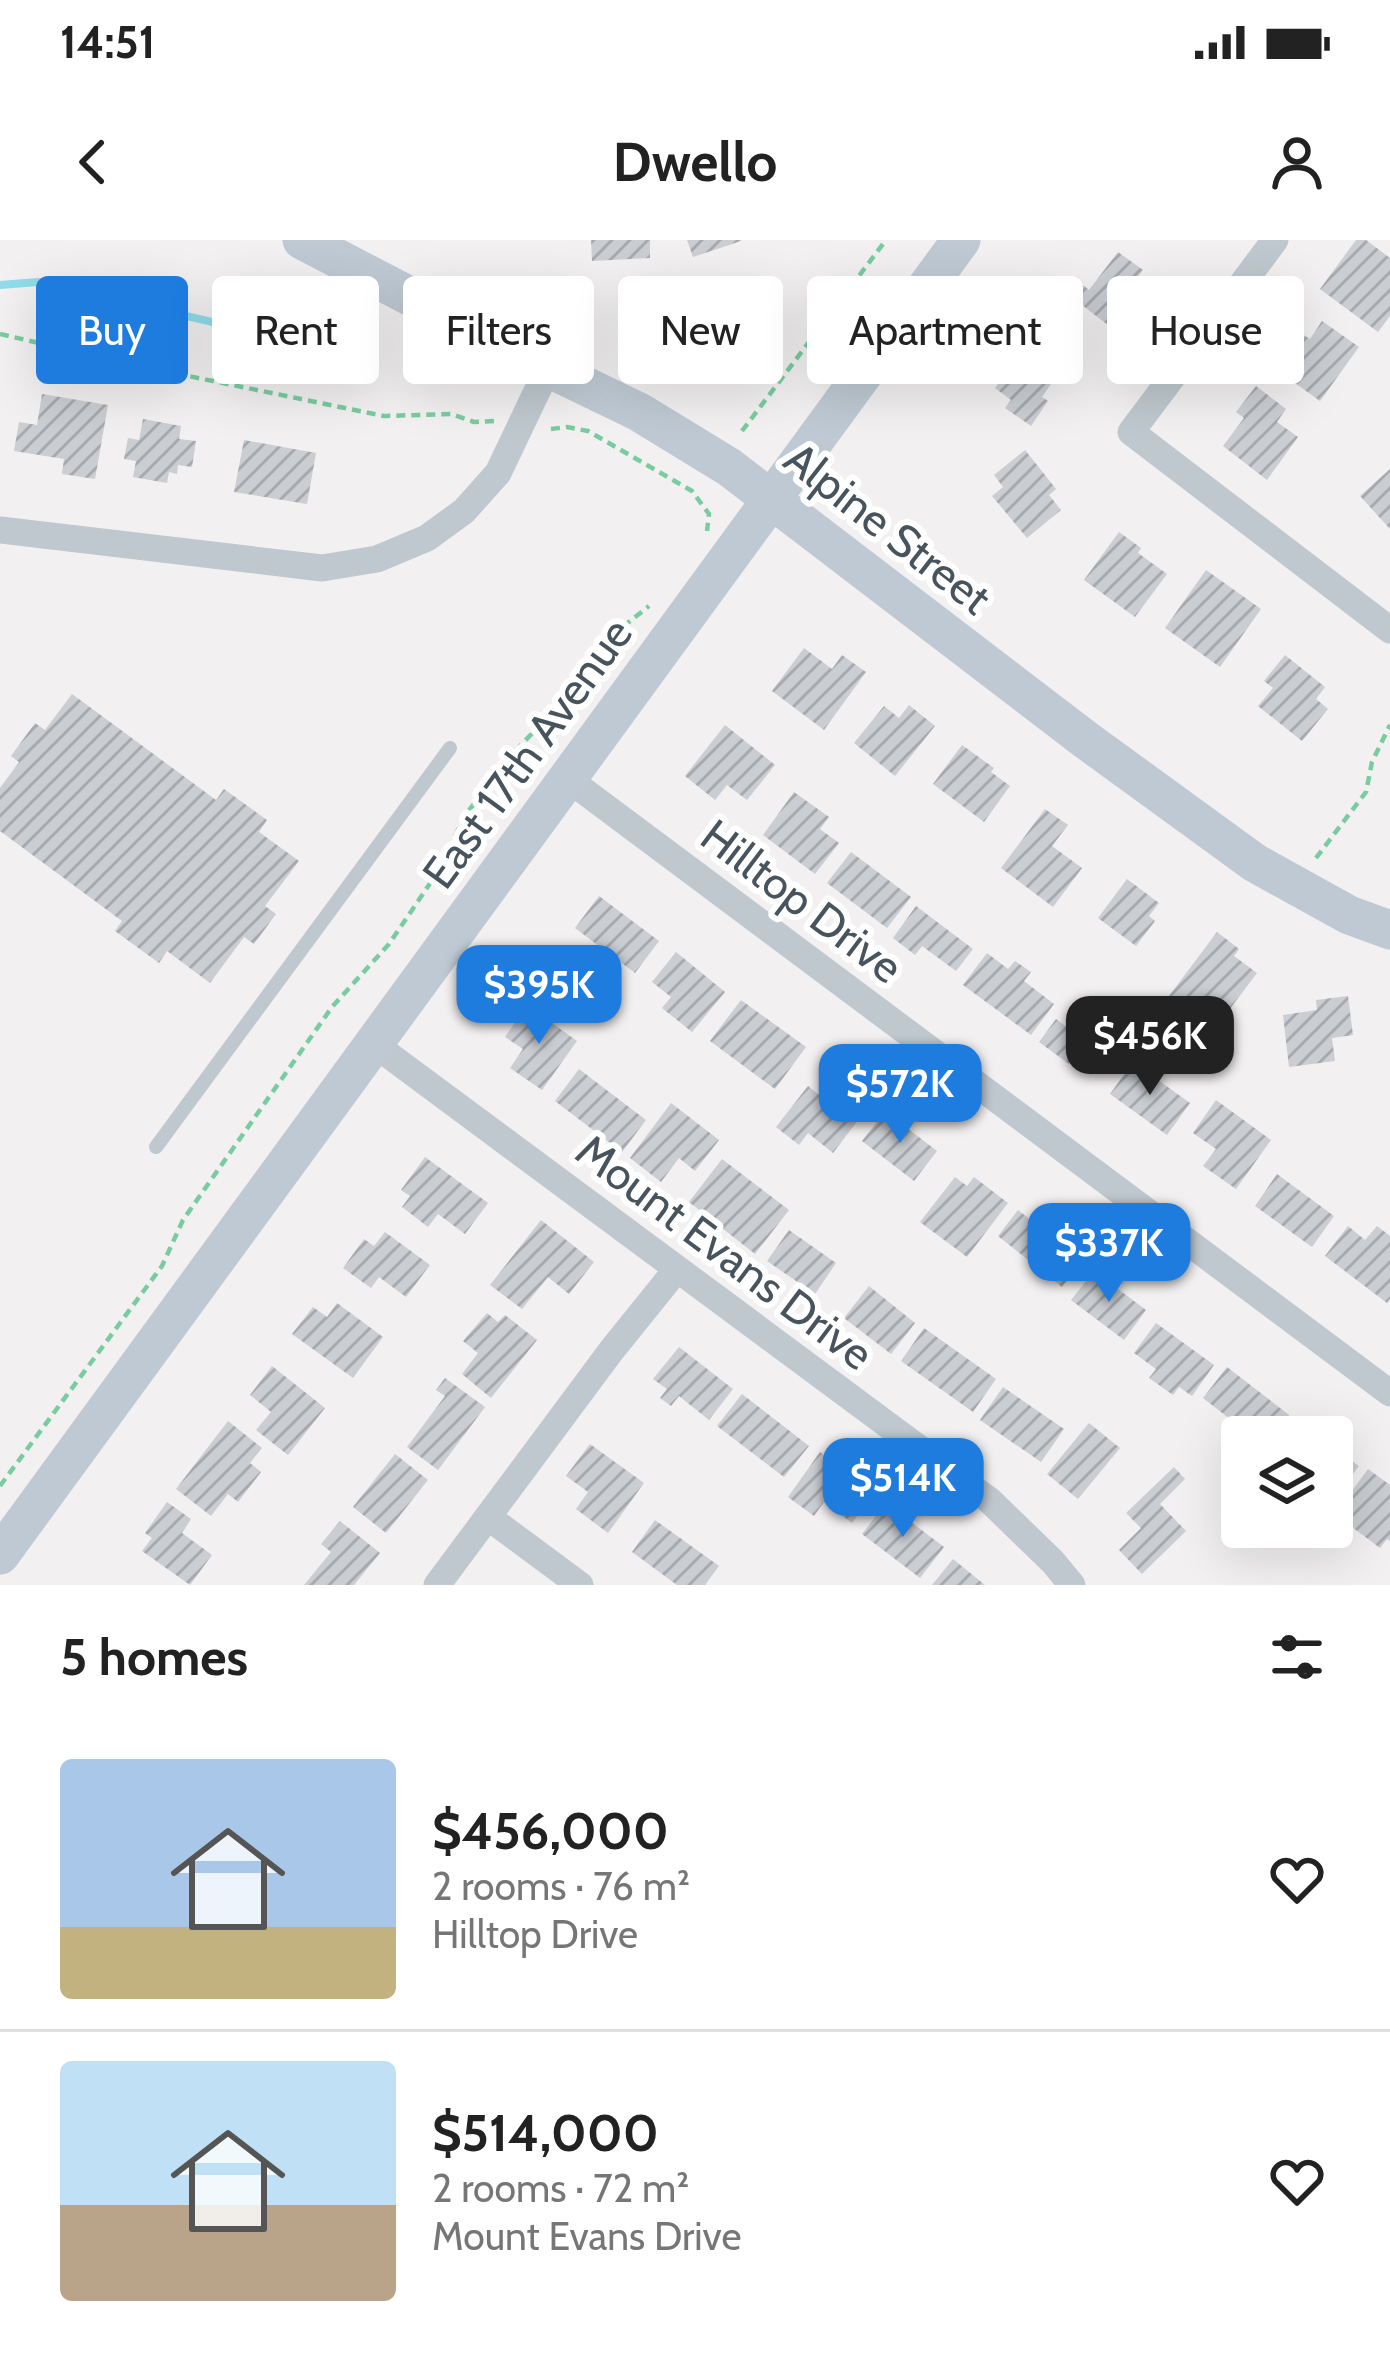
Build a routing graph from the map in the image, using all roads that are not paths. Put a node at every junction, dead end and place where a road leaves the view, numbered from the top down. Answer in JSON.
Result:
{"nodes":[{"id":1,"x":302,"y":240,"type":"edge"},
{"id":2,"x":961,"y":240,"type":"edge"},
{"id":3,"x":1275,"y":240,"type":"edge"},
{"id":4,"x":403,"y":293,"type":"edge"},
{"id":5,"x":540,"y":384,"type":"edge"},
{"id":6,"x":579,"y":384,"type":"edge"},
{"id":7,"x":772,"y":500,"type":"junction"},
{"id":8,"x":0,"y":530,"type":"edge"},
{"id":9,"x":1390,"y":630,"type":"edge"},
{"id":10,"x":450,"y":748,"type":"dead end"},
{"id":11,"x":568,"y":779,"type":"junction"},
{"id":12,"x":1390,"y":930,"type":"edge"},
{"id":13,"x":374,"y":1044,"type":"junction"},
{"id":14,"x":156,"y":1147,"type":"dead end"},
{"id":15,"x":677,"y":1269,"type":"junction"},
{"id":16,"x":1390,"y":1393,"type":"edge"},
{"id":17,"x":488,"y":1517,"type":"junction"},
{"id":18,"x":0,"y":1556,"type":"edge"},
{"id":19,"x":437,"y":1585,"type":"edge"},
{"id":20,"x":580,"y":1585,"type":"edge"},
{"id":21,"x":1072,"y":1585,"type":"edge"}],
"edges":[{"from":1,"to":4,"type":"main road","name":"Alpine Street"},
{"from":2,"to":7,"type":"main road","name":"East 17th Avenue"},
{"from":3,"to":9,"type":"street"},
{"from":5,"to":8,"type":"street"},
{"from":6,"to":7,"type":"main road","name":"Alpine Street"},
{"from":7,"to":11,"type":"main road","name":"East 17th Avenue"},
{"from":7,"to":12,"type":"main road","name":"Alpine Street"},
{"from":10,"to":14,"type":"lane"},
{"from":11,"to":13,"type":"main road","name":"East 17th Avenue"},
{"from":11,"to":16,"type":"street","name":"Hilltop Drive"},
{"from":13,"to":15,"type":"street","name":"Mount Evans Drive"},
{"from":13,"to":18,"type":"main road","name":"East 17th Avenue"},
{"from":15,"to":17,"type":"street"},
{"from":15,"to":21,"type":"street","name":"Mount Evans Drive"},
{"from":17,"to":19,"type":"street"},
{"from":17,"to":20,"type":"street"}]}
